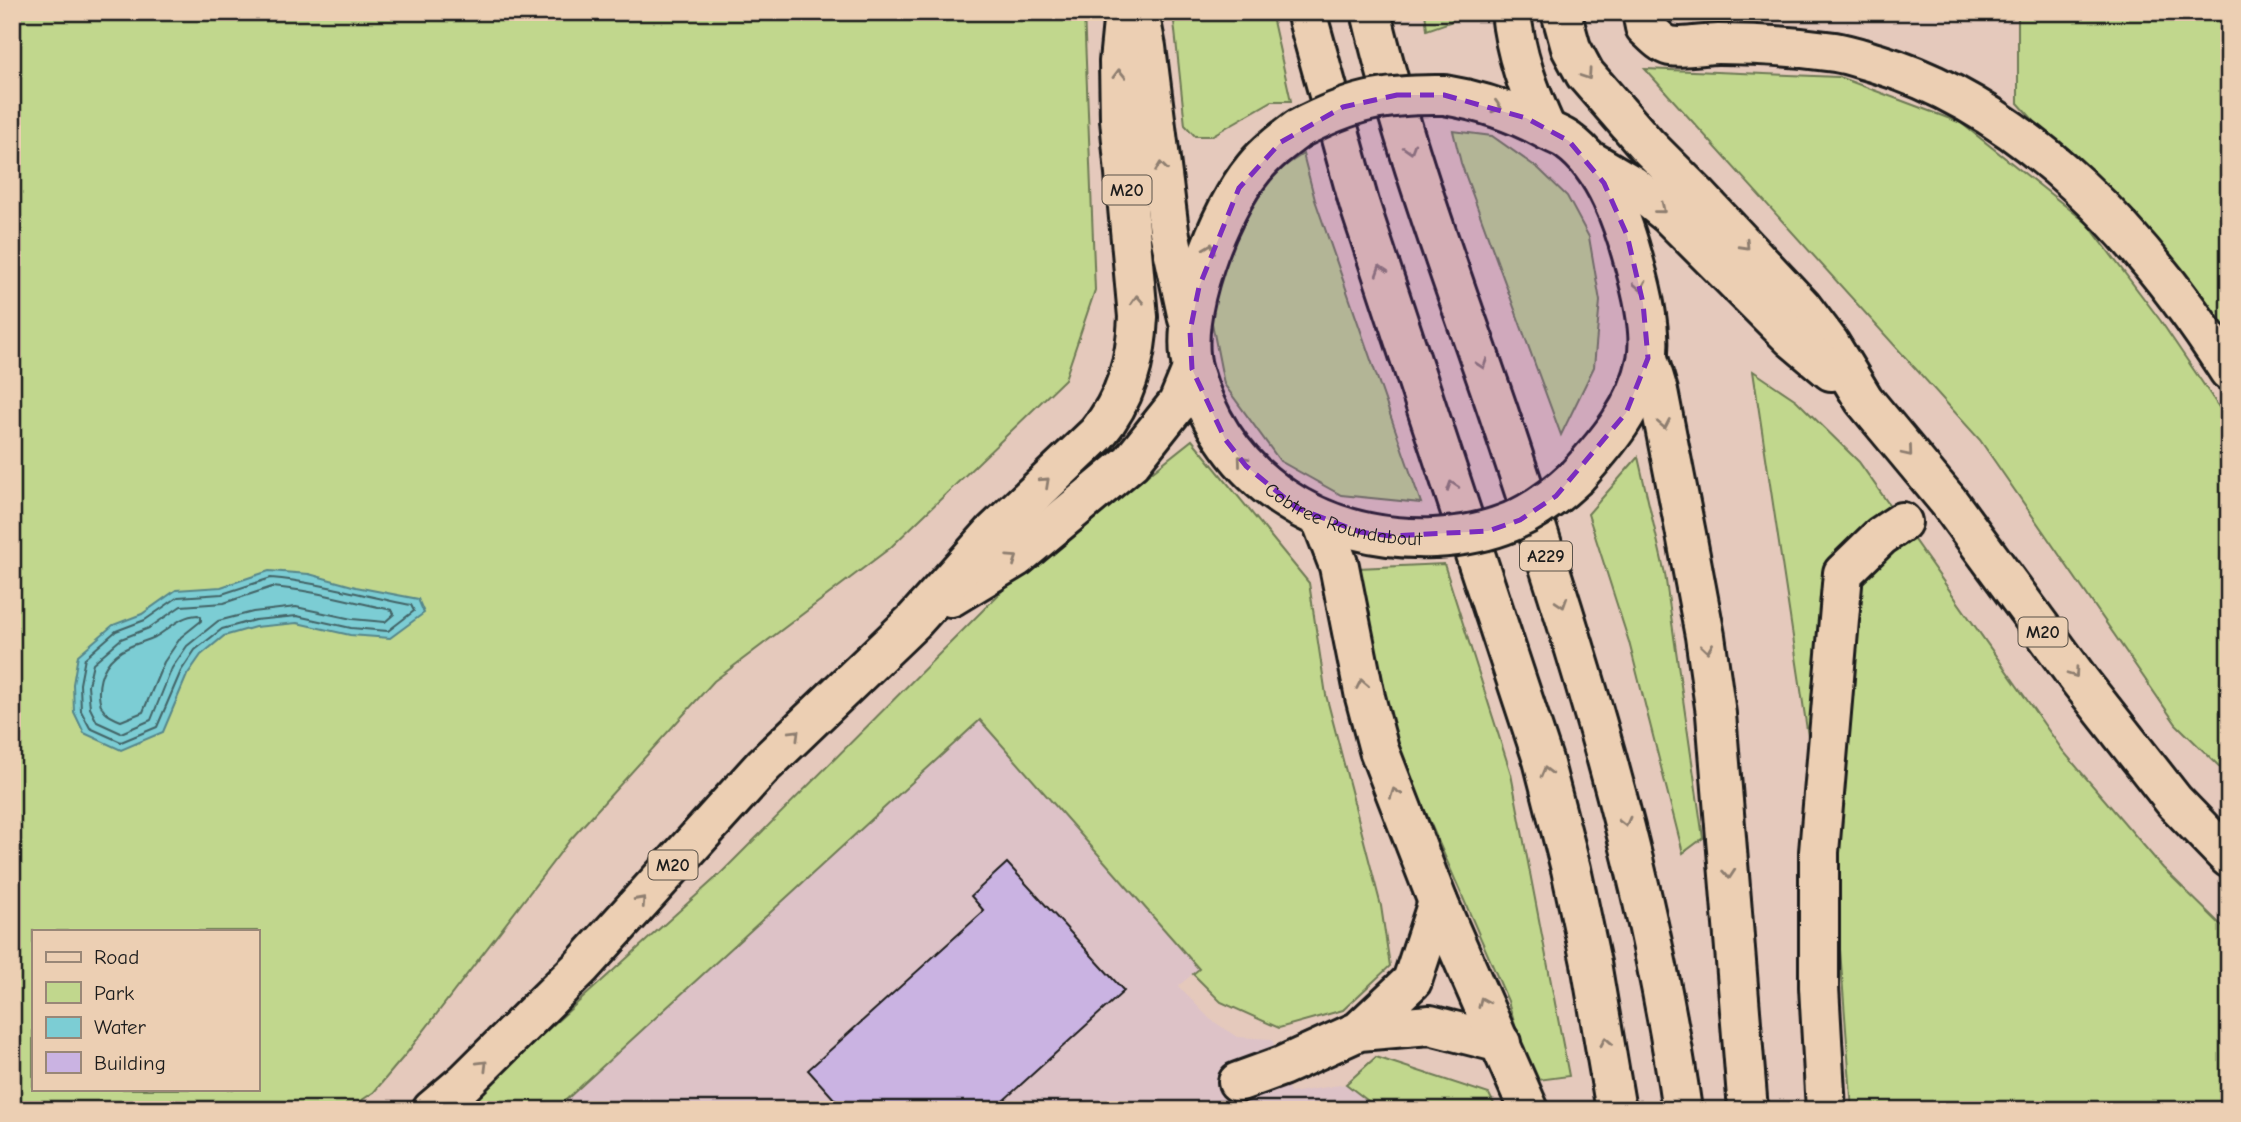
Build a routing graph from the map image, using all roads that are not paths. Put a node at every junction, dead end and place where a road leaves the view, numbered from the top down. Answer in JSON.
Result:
{"nodes":[{"id":1,"x":1124,"y":12,"type":"edge"},
{"id":2,"x":1139,"y":12,"type":"edge"},
{"id":3,"x":1306,"y":12,"type":"edge"},
{"id":4,"x":1371,"y":12,"type":"edge"},
{"id":5,"x":1511,"y":12,"type":"edge"},
{"id":6,"x":1561,"y":12,"type":"edge"},
{"id":7,"x":1650,"y":26,"type":"edge"},
{"id":8,"x":1546,"y":129,"type":"junction"},
{"id":9,"x":1584,"y":157,"type":"junction"},
{"id":10,"x":1190,"y":331,"type":"junction"},
{"id":11,"x":1648,"y":358,"type":"junction"},
{"id":12,"x":1192,"y":369,"type":"junction"},
{"id":13,"x":2229,"y":372,"type":"edge"},
{"id":14,"x":1864,"y":400,"type":"junction"},
{"id":15,"x":1321,"y":519,"type":"junction"},
{"id":16,"x":1902,"y":522,"type":"dead end"},
{"id":17,"x":914,"y":621,"type":"junction"},
{"id":18,"x":2229,"y":858,"type":"edge"},
{"id":19,"x":1438,"y":902,"type":"junction"},
{"id":20,"x":1359,"y":1031,"type":"junction"},
{"id":21,"x":1501,"y":1043,"type":"junction"},
{"id":22,"x":1238,"y":1082,"type":"dead end"},
{"id":23,"x":432,"y":1110,"type":"edge"},
{"id":24,"x":1529,"y":1110,"type":"edge"},
{"id":25,"x":1616,"y":1110,"type":"edge"},
{"id":26,"x":1682,"y":1110,"type":"edge"},
{"id":27,"x":1748,"y":1110,"type":"edge"},
{"id":28,"x":1826,"y":1110,"type":"edge"}],
"edges":[{"from":17,"to":1,"type":"main road","number":"M20","one_way":true},
{"from":10,"to":2,"type":"main road","one_way":true},
{"from":25,"to":3,"type":"main road","one_way":true},
{"from":4,"to":26,"type":"main road","number":"A229","one_way":true},
{"from":5,"to":8,"type":"main road"},
{"from":6,"to":14,"type":"main road","number":"M20","one_way":true},
{"from":7,"to":13,"type":"main road"},
{"from":8,"to":9,"type":"main road","name":"Cobtree Roundabout"},
{"from":10,"to":8,"type":"main road","name":"Cobtree Roundabout","one_way":true,"bridge":true},
{"from":9,"to":11,"type":"main road","name":"Cobtree Roundabout","one_way":true},
{"from":9,"to":14,"type":"main road","number":"M20","one_way":true},
{"from":10,"to":12,"type":"main road","name":"Cobtree Roundabout"},
{"from":11,"to":15,"type":"main road","name":"Cobtree Roundabout","bridge":true},
{"from":11,"to":27,"type":"main road","one_way":true},
{"from":15,"to":12,"type":"main road","name":"Cobtree Roundabout","one_way":true},
{"from":17,"to":12,"type":"main road","number":"M20","one_way":true},
{"from":14,"to":18,"type":"main road","number":"M20","one_way":true},
{"from":19,"to":15,"type":"main road","one_way":true},
{"from":16,"to":28,"type":"main road"},
{"from":23,"to":17,"type":"main road","number":"M20","one_way":true},
{"from":19,"to":20,"type":"main road"},
{"from":21,"to":19,"type":"main road","one_way":true},
{"from":20,"to":21,"type":"main road"},
{"from":20,"to":22,"type":"main road"},
{"from":21,"to":24,"type":"main road"}]}
